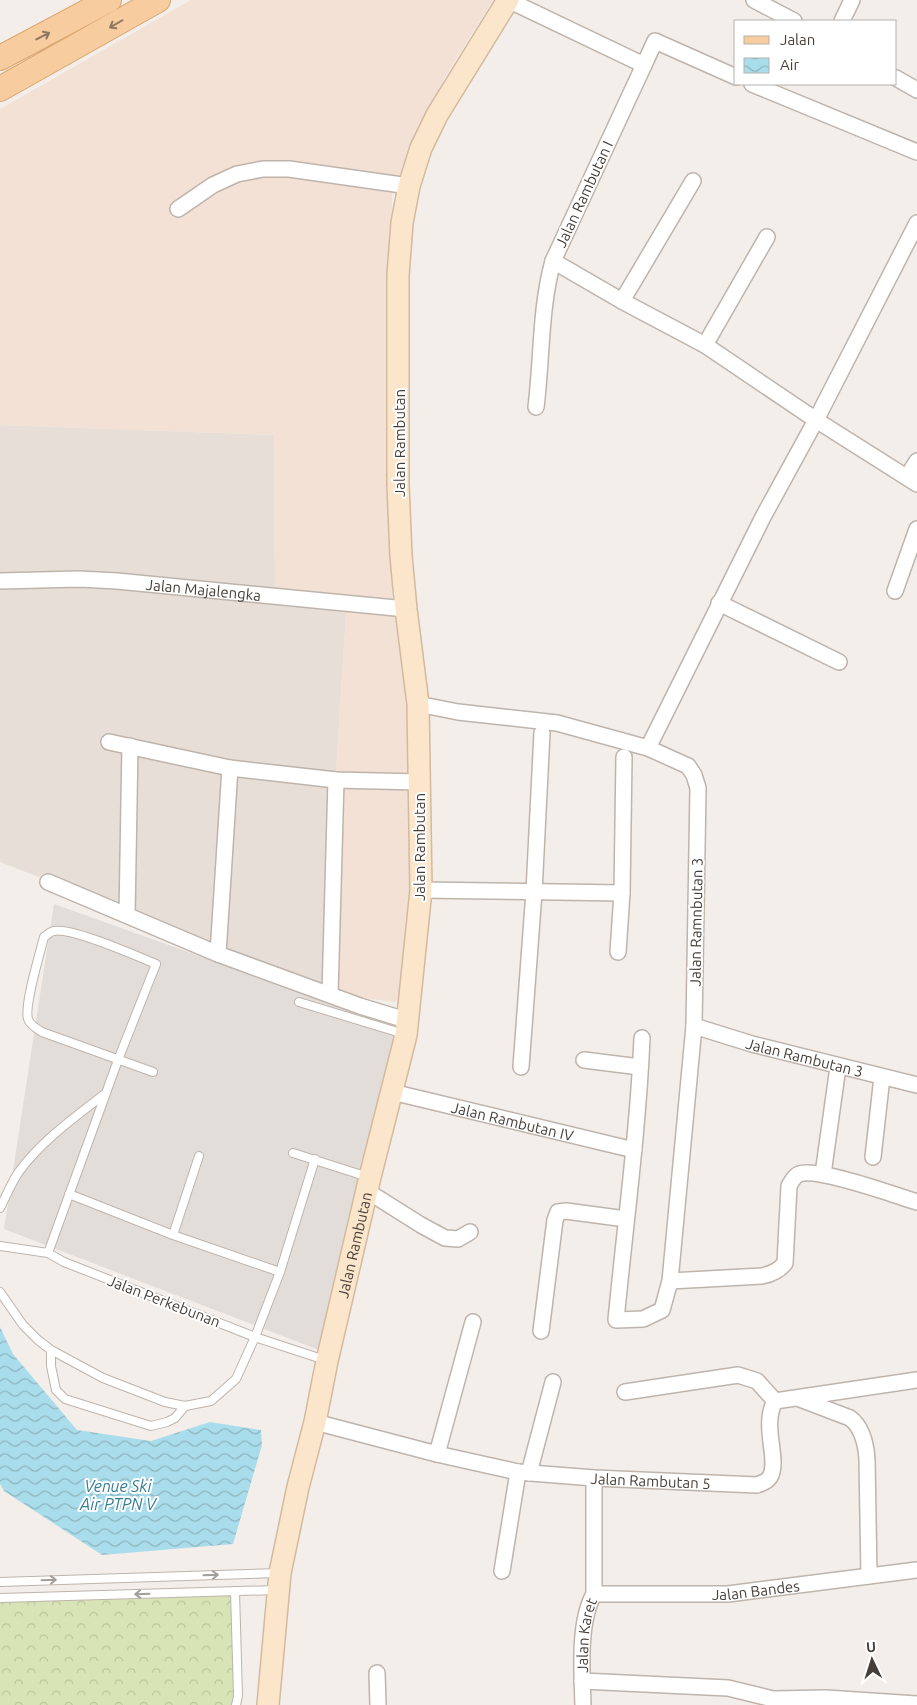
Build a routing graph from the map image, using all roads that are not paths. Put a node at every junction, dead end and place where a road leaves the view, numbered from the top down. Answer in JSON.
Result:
{"nodes":[{"id":1,"x":109,"y":0,"type":"edge"},
{"id":2,"x":158,"y":0,"type":"edge"},
{"id":3,"x":508,"y":0,"type":"edge"},
{"id":4,"x":754,"y":0,"type":"edge"},
{"id":5,"x":852,"y":0,"type":"edge"},
{"id":6,"x":80,"y":17,"type":"junction"},
{"id":7,"x":792,"y":20,"type":"edge"},
{"id":8,"x":842,"y":20,"type":"edge"},
{"id":9,"x":92,"y":38,"type":"junction"},
{"id":10,"x":0,"y":58,"type":"edge"},
{"id":11,"x":644,"y":65,"type":"junction"},
{"id":12,"x":734,"y":76,"type":"edge"},
{"id":13,"x":897,"y":79,"type":"edge"},
{"id":14,"x":754,"y":85,"type":"edge"},
{"id":15,"x":0,"y":89,"type":"edge"},
{"id":16,"x":917,"y":90,"type":"edge"},
{"id":17,"x":917,"y":152,"type":"edge"},
{"id":18,"x":693,"y":181,"type":"dead end"},
{"id":19,"x":409,"y":186,"type":"junction"},
{"id":20,"x":178,"y":209,"type":"dead end"},
{"id":21,"x":917,"y":222,"type":"edge"},
{"id":22,"x":766,"y":237,"type":"dead end"},
{"id":23,"x":552,"y":261,"type":"junction"},
{"id":24,"x":622,"y":301,"type":"junction"},
{"id":25,"x":705,"y":345,"type":"junction"},
{"id":26,"x":536,"y":407,"type":"dead end"},
{"id":27,"x":816,"y":420,"type":"junction"},
{"id":28,"x":917,"y":461,"type":"edge"},
{"id":29,"x":912,"y":480,"type":"edge"},
{"id":30,"x":917,"y":530,"type":"edge"},
{"id":31,"x":0,"y":581,"type":"edge"},
{"id":32,"x":895,"y":591,"type":"dead end"},
{"id":33,"x":719,"y":603,"type":"junction"},
{"id":34,"x":406,"y":609,"type":"junction"},
{"id":35,"x":839,"y":662,"type":"dead end"},
{"id":36,"x":418,"y":704,"type":"junction"},
{"id":37,"x":542,"y":734,"type":"dead end"},
{"id":38,"x":110,"y":742,"type":"dead end"},
{"id":39,"x":130,"y":746,"type":"junction"},
{"id":40,"x":648,"y":748,"type":"junction"},
{"id":41,"x":624,"y":757,"type":"dead end"},
{"id":42,"x":230,"y":768,"type":"junction"},
{"id":43,"x":336,"y":780,"type":"junction"},
{"id":44,"x":418,"y":782,"type":"junction"},
{"id":45,"x":48,"y":882,"type":"dead end"},
{"id":46,"x":421,"y":890,"type":"junction"},
{"id":47,"x":534,"y":892,"type":"junction"},
{"id":48,"x":622,"y":893,"type":"junction"},
{"id":49,"x":127,"y":915,"type":"junction"},
{"id":50,"x":618,"y":952,"type":"dead end"},
{"id":51,"x":218,"y":954,"type":"junction"},
{"id":52,"x":330,"y":994,"type":"junction"},
{"id":53,"x":299,"y":1002,"type":"dead end"},
{"id":54,"x":694,"y":1026,"type":"junction"},
{"id":55,"x":408,"y":1028,"type":"junction"},
{"id":56,"x":642,"y":1038,"type":"dead end"},
{"id":57,"x":118,"y":1060,"type":"junction"},
{"id":58,"x":584,"y":1060,"type":"dead end"},
{"id":59,"x":521,"y":1067,"type":"dead end"},
{"id":60,"x":640,"y":1067,"type":"junction"},
{"id":61,"x":838,"y":1067,"type":"junction"},
{"id":62,"x":153,"y":1072,"type":"dead end"},
{"id":63,"x":882,"y":1077,"type":"junction"},
{"id":64,"x":917,"y":1085,"type":"edge"},
{"id":65,"x":107,"y":1092,"type":"junction"},
{"id":66,"x":392,"y":1092,"type":"junction"},
{"id":67,"x":634,"y":1150,"type":"junction"},
{"id":68,"x":293,"y":1153,"type":"dead end"},
{"id":69,"x":199,"y":1156,"type":"dead end"},
{"id":70,"x":873,"y":1157,"type":"dead end"},
{"id":71,"x":315,"y":1160,"type":"junction"},
{"id":72,"x":823,"y":1174,"type":"junction"},
{"id":73,"x":369,"y":1184,"type":"junction"},
{"id":74,"x":69,"y":1194,"type":"junction"},
{"id":75,"x":917,"y":1202,"type":"edge"},
{"id":76,"x":0,"y":1208,"type":"edge"},
{"id":77,"x":626,"y":1219,"type":"junction"},
{"id":78,"x":470,"y":1232,"type":"dead end"},
{"id":79,"x":173,"y":1235,"type":"junction"},
{"id":80,"x":0,"y":1246,"type":"edge"},
{"id":81,"x":48,"y":1253,"type":"junction"},
{"id":82,"x":280,"y":1272,"type":"junction"},
{"id":83,"x":670,"y":1281,"type":"junction"},
{"id":84,"x":0,"y":1292,"type":"edge"},
{"id":85,"x":473,"y":1322,"type":"dead end"},
{"id":86,"x":541,"y":1331,"type":"dead end"},
{"id":87,"x":255,"y":1338,"type":"junction"},
{"id":88,"x":51,"y":1350,"type":"junction"},
{"id":89,"x":327,"y":1361,"type":"junction"},
{"id":90,"x":917,"y":1380,"type":"edge"},
{"id":91,"x":553,"y":1382,"type":"dead end"},
{"id":92,"x":625,"y":1392,"type":"dead end"},
{"id":93,"x":798,"y":1398,"type":"junction"},
{"id":94,"x":775,"y":1401,"type":"junction"},
{"id":95,"x":185,"y":1406,"type":"junction"},
{"id":96,"x":315,"y":1422,"type":"junction"},
{"id":97,"x":437,"y":1454,"type":"junction"},
{"id":98,"x":524,"y":1472,"type":"junction"},
{"id":99,"x":594,"y":1478,"type":"junction"},
{"id":100,"x":917,"y":1570,"type":"edge"},
{"id":101,"x":502,"y":1571,"type":"dead end"},
{"id":102,"x":869,"y":1576,"type":"junction"},
{"id":103,"x":279,"y":1581,"type":"junction"},
{"id":104,"x":0,"y":1582,"type":"edge"},
{"id":105,"x":235,"y":1592,"type":"junction"},
{"id":106,"x":594,"y":1594,"type":"junction"},
{"id":107,"x":0,"y":1598,"type":"edge"},
{"id":108,"x":377,"y":1674,"type":"dead end"},
{"id":109,"x":582,"y":1681,"type":"junction"},
{"id":110,"x":917,"y":1704,"type":"edge"},
{"id":111,"x":236,"y":1705,"type":"edge"},
{"id":112,"x":268,"y":1705,"type":"edge"},
{"id":113,"x":378,"y":1705,"type":"edge"},
{"id":114,"x":583,"y":1705,"type":"edge"}],
"edges":[{"from":1,"to":6,"type":"main road"},
{"from":2,"to":9,"type":"main road","one_way":true},
{"from":3,"to":11,"type":"street"},
{"from":3,"to":19,"type":"main road","name":"Jalan Rambutan"},
{"from":4,"to":7,"type":"street"},
{"from":5,"to":8,"type":"street"},
{"from":6,"to":9,"type":"main road"},
{"from":10,"to":6,"type":"main road","one_way":true},
{"from":9,"to":15,"type":"main road"},
{"from":11,"to":12,"type":"street","name":"Jalan Rambutan I"},
{"from":11,"to":23,"type":"street","name":"Jalan Rambutan I"},
{"from":13,"to":16,"type":"street"},
{"from":14,"to":17,"type":"street"},
{"from":18,"to":24,"type":"street"},
{"from":19,"to":20,"type":"street"},
{"from":19,"to":34,"type":"main road","name":"Jalan Rambutan"},
{"from":21,"to":27,"type":"street"},
{"from":22,"to":25,"type":"street"},
{"from":23,"to":24,"type":"street","name":"Jalan Rambutan I"},
{"from":23,"to":26,"type":"street"},
{"from":24,"to":25,"type":"street","name":"Jalan Rambutan I"},
{"from":25,"to":27,"type":"street","name":"Jalan Rambutan I"},
{"from":27,"to":29,"type":"street","name":"Jalan Rambutan I"},
{"from":27,"to":33,"type":"street"},
{"from":28,"to":29,"type":"street"},
{"from":30,"to":32,"type":"street"},
{"from":31,"to":34,"type":"street","name":"Jalan Majalengka"},
{"from":33,"to":35,"type":"street"},
{"from":33,"to":40,"type":"street"},
{"from":34,"to":36,"type":"main road","name":"Jalan Rambutan"},
{"from":36,"to":40,"type":"street","name":"Jalan Ramnbutan 3"},
{"from":36,"to":44,"type":"main road","name":"Jalan Rambutan"},
{"from":37,"to":47,"type":"street"},
{"from":38,"to":39,"type":"street"},
{"from":39,"to":42,"type":"street"},
{"from":39,"to":49,"type":"street"},
{"from":40,"to":54,"type":"street","name":"Jalan Ramnbutan 3"},
{"from":41,"to":48,"type":"street"},
{"from":42,"to":43,"type":"street"},
{"from":42,"to":51,"type":"street"},
{"from":43,"to":44,"type":"street"},
{"from":43,"to":52,"type":"street"},
{"from":44,"to":46,"type":"main road","name":"Jalan Rambutan"},
{"from":45,"to":49,"type":"street"},
{"from":46,"to":47,"type":"street"},
{"from":46,"to":55,"type":"main road","name":"Jalan Rambutan"},
{"from":47,"to":48,"type":"street"},
{"from":47,"to":59,"type":"street"},
{"from":48,"to":50,"type":"street"},
{"from":49,"to":51,"type":"street"},
{"from":51,"to":52,"type":"street"},
{"from":52,"to":55,"type":"street"},
{"from":53,"to":55,"type":"lane"},
{"from":54,"to":61,"type":"street","name":"Jalan Rambutan 3"},
{"from":54,"to":83,"type":"street","name":"Jalan Ramnbutan 3"},
{"from":55,"to":66,"type":"main road","name":"Jalan Rambutan"},
{"from":56,"to":60,"type":"street"},
{"from":57,"to":57,"type":"lane"},
{"from":57,"to":62,"type":"lane"},
{"from":57,"to":65,"type":"lane"},
{"from":58,"to":60,"type":"street"},
{"from":60,"to":67,"type":"street"},
{"from":61,"to":63,"type":"street","name":"Jalan Rambutan 3"},
{"from":61,"to":72,"type":"street"},
{"from":63,"to":64,"type":"street","name":"Jalan Rambutan 3"},
{"from":63,"to":70,"type":"street"},
{"from":65,"to":74,"type":"lane"},
{"from":65,"to":76,"type":"lane"},
{"from":66,"to":67,"type":"street","name":"Jalan Rambutan IV"},
{"from":66,"to":73,"type":"main road","name":"Jalan Rambutan"},
{"from":67,"to":77,"type":"street"},
{"from":68,"to":71,"type":"lane"},
{"from":69,"to":79,"type":"lane"},
{"from":71,"to":73,"type":"lane"},
{"from":71,"to":82,"type":"lane"},
{"from":72,"to":75,"type":"street"},
{"from":72,"to":83,"type":"street"},
{"from":73,"to":78,"type":"street"},
{"from":73,"to":89,"type":"main road","name":"Jalan Rambutan"},
{"from":74,"to":79,"type":"lane"},
{"from":74,"to":81,"type":"lane"},
{"from":77,"to":83,"type":"street","name":"Jalan Ramnbutan 3"},
{"from":77,"to":86,"type":"street"},
{"from":79,"to":82,"type":"lane"},
{"from":80,"to":81,"type":"lane","name":"Jalan Perkebunan"},
{"from":81,"to":87,"type":"lane","name":"Jalan Perkebunan"},
{"from":82,"to":87,"type":"lane"},
{"from":84,"to":88,"type":"lane"},
{"from":85,"to":97,"type":"street"},
{"from":87,"to":89,"type":"lane","name":"Jalan Perkebunan"},
{"from":87,"to":95,"type":"lane"},
{"from":88,"to":95,"type":"lane"},
{"from":88,"to":95,"type":"lane"},
{"from":89,"to":96,"type":"main road","name":"Jalan Rambutan"},
{"from":90,"to":93,"type":"street"},
{"from":91,"to":98,"type":"street"},
{"from":92,"to":94,"type":"street"},
{"from":93,"to":94,"type":"street"},
{"from":93,"to":102,"type":"street"},
{"from":94,"to":99,"type":"street","name":"Jalan Rambutan 5"},
{"from":96,"to":97,"type":"street","name":"Jalan Rambutan 5"},
{"from":96,"to":103,"type":"main road","name":"Jalan Rambutan"},
{"from":97,"to":98,"type":"street","name":"Jalan Rambutan 5"},
{"from":98,"to":99,"type":"street","name":"Jalan Rambutan 5"},
{"from":98,"to":101,"type":"street"},
{"from":99,"to":106,"type":"street","name":"Jalan Karet"},
{"from":100,"to":102,"type":"street","name":"Jalan Bandes"},
{"from":102,"to":106,"type":"street","name":"Jalan Bandes"},
{"from":104,"to":103,"type":"lane","one_way":true},
{"from":103,"to":105,"type":"lane"},
{"from":103,"to":112,"type":"main road","name":"Jalan Rambutan"},
{"from":105,"to":107,"type":"lane","one_way":true},
{"from":105,"to":111,"type":"lane"},
{"from":106,"to":109,"type":"street","name":"Jalan Karet"},
{"from":108,"to":113,"type":"street"},
{"from":109,"to":110,"type":"street"},
{"from":109,"to":114,"type":"street","name":"Jalan Karet"}]}
